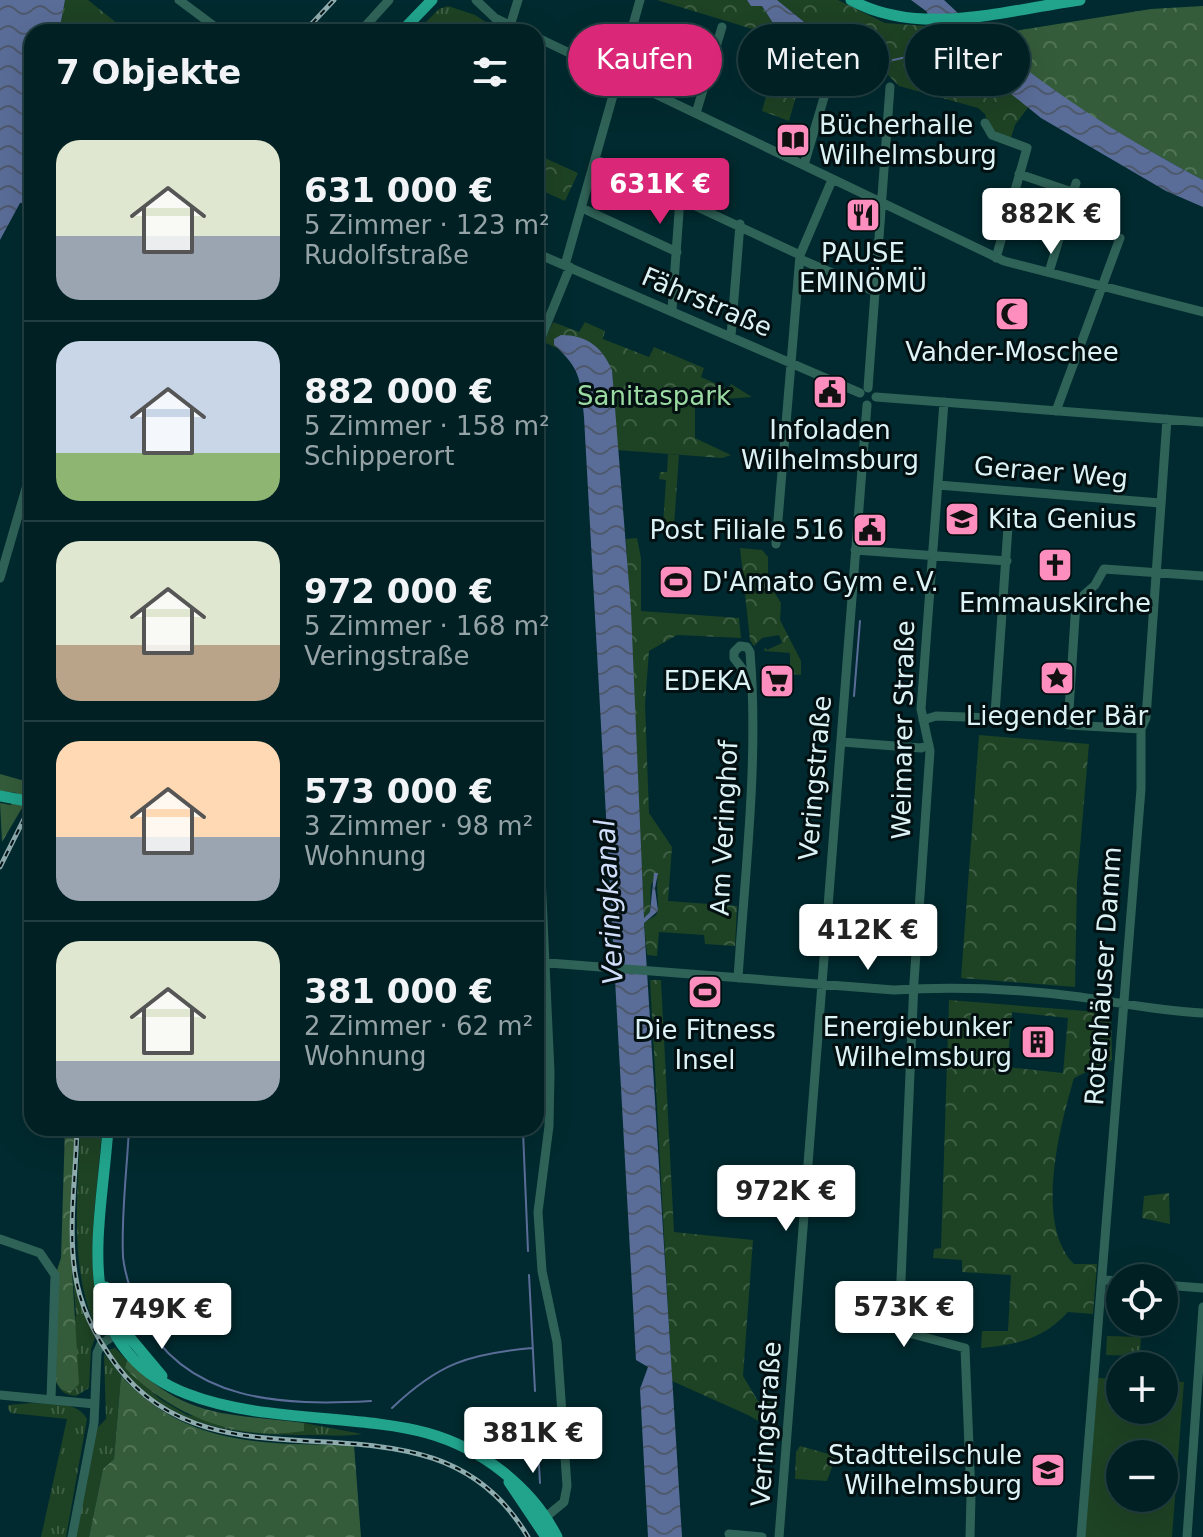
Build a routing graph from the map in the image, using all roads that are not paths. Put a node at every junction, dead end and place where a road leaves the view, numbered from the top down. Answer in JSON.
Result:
{"nodes":[{"id":1,"x":179,"y":0,"type":"edge"},
{"id":2,"x":389,"y":0,"type":"edge"},
{"id":3,"x":432,"y":0,"type":"edge"},
{"id":4,"x":476,"y":0,"type":"edge"},
{"id":5,"x":518,"y":0,"type":"edge"},
{"id":6,"x":851,"y":0,"type":"edge"},
{"id":7,"x":1080,"y":0,"type":"edge"},
{"id":8,"x":640,"y":1,"type":"edge"},
{"id":9,"x":211,"y":24,"type":"edge"},
{"id":10,"x":367,"y":24,"type":"edge"},
{"id":11,"x":409,"y":24,"type":"edge"},
{"id":12,"x":506,"y":24,"type":"edge"},
{"id":13,"x":508,"y":24,"type":"edge"},
{"id":14,"x":634,"y":24,"type":"edge"},
{"id":15,"x":544,"y":41,"type":"edge"},
{"id":16,"x":568,"y":51,"type":"edge"},
{"id":17,"x":890,"y":87,"type":"dead end"},
{"id":18,"x":614,"y":96,"type":"edge"},
{"id":19,"x":662,"y":96,"type":"edge"},
{"id":20,"x":701,"y":96,"type":"edge"},
{"id":21,"x":824,"y":96,"type":"edge"},
{"id":22,"x":696,"y":113,"type":"junction"},
{"id":23,"x":985,"y":123,"type":"dead end"},
{"id":24,"x":595,"y":159,"type":"junction"},
{"id":25,"x":804,"y":165,"type":"junction"},
{"id":26,"x":1019,"y":174,"type":"junction"},
{"id":27,"x":832,"y":180,"type":"junction"},
{"id":28,"x":680,"y":198,"type":"junction"},
{"id":29,"x":883,"y":204,"type":"junction"},
{"id":30,"x":582,"y":208,"type":"junction"},
{"id":31,"x":740,"y":224,"type":"junction"},
{"id":32,"x":1120,"y":238,"type":"dead end"},
{"id":33,"x":677,"y":252,"type":"junction"},
{"id":34,"x":544,"y":256,"type":"edge"},
{"id":35,"x":801,"y":257,"type":"junction"},
{"id":36,"x":996,"y":258,"type":"junction"},
{"id":37,"x":567,"y":266,"type":"junction"},
{"id":38,"x":1049,"y":272,"type":"junction"},
{"id":39,"x":1104,"y":286,"type":"junction"},
{"id":40,"x":876,"y":292,"type":"junction"},
{"id":41,"x":672,"y":310,"type":"junction"},
{"id":42,"x":1203,"y":312,"type":"edge"},
{"id":43,"x":544,"y":325,"type":"edge"},
{"id":44,"x":731,"y":336,"type":"junction"},
{"id":45,"x":793,"y":363,"type":"junction"},
{"id":46,"x":864,"y":390,"type":"junction"},
{"id":47,"x":876,"y":397,"type":"junction"},
{"id":48,"x":944,"y":402,"type":"junction"},
{"id":49,"x":867,"y":405,"type":"junction"},
{"id":50,"x":1056,"y":411,"type":"junction"},
{"id":51,"x":1167,"y":419,"type":"junction"},
{"id":52,"x":1203,"y":422,"type":"edge"},
{"id":53,"x":938,"y":485,"type":"junction"},
{"id":54,"x":24,"y":496,"type":"edge"},
{"id":55,"x":1160,"y":503,"type":"junction"},
{"id":56,"x":1008,"y":527,"type":"dead end"},
{"id":57,"x":776,"y":544,"type":"dead end"},
{"id":58,"x":855,"y":550,"type":"junction"},
{"id":59,"x":933,"y":556,"type":"junction"},
{"id":60,"x":1007,"y":561,"type":"junction"},
{"id":61,"x":1154,"y":572,"type":"junction"},
{"id":62,"x":1203,"y":576,"type":"edge"},
{"id":63,"x":0,"y":578,"type":"edge"},
{"id":64,"x":750,"y":679,"type":"dead end"},
{"id":65,"x":923,"y":720,"type":"junction"},
{"id":66,"x":1141,"y":729,"type":"junction"},
{"id":67,"x":842,"y":742,"type":"junction"},
{"id":68,"x":929,"y":745,"type":"junction"},
{"id":69,"x":4,"y":796,"type":"edge"},
{"id":70,"x":24,"y":800,"type":"edge"},
{"id":71,"x":544,"y":962,"type":"edge"},
{"id":72,"x":738,"y":978,"type":"junction"},
{"id":73,"x":822,"y":984,"type":"junction"},
{"id":74,"x":913,"y":989,"type":"junction"},
{"id":75,"x":1123,"y":1006,"type":"junction"},
{"id":76,"x":1203,"y":1013,"type":"edge"},
{"id":77,"x":544,"y":1031,"type":"edge"},
{"id":78,"x":108,"y":1136,"type":"edge"},
{"id":79,"x":0,"y":1239,"type":"edge"},
{"id":80,"x":1103,"y":1280,"type":"junction"},
{"id":81,"x":1106,"y":1280,"type":"edge"},
{"id":82,"x":1178,"y":1286,"type":"edge"},
{"id":83,"x":1203,"y":1288,"type":"edge"},
{"id":84,"x":1203,"y":1307,"type":"edge"},
{"id":85,"x":120,"y":1331,"type":"junction"},
{"id":86,"x":0,"y":1395,"type":"edge"},
{"id":87,"x":51,"y":1399,"type":"junction"},
{"id":88,"x":95,"y":1404,"type":"junction"},
{"id":89,"x":542,"y":1521,"type":"junction"},
{"id":90,"x":729,"y":1534,"type":"dead end"},
{"id":91,"x":72,"y":1537,"type":"edge"},
{"id":92,"x":546,"y":1537,"type":"edge"},
{"id":93,"x":557,"y":1537,"type":"edge"},
{"id":94,"x":762,"y":1537,"type":"edge"},
{"id":95,"x":779,"y":1537,"type":"edge"},
{"id":96,"x":970,"y":1537,"type":"edge"},
{"id":97,"x":1081,"y":1537,"type":"edge"},
{"id":98,"x":1187,"y":1537,"type":"edge"}],
"edges":[{"from":1,"to":9,"type":"street"},
{"from":2,"to":10,"type":"street"},
{"from":3,"to":11,"type":"main road"},
{"from":4,"to":12,"type":"street"},
{"from":5,"to":13,"type":"street"},
{"from":6,"to":7,"type":"main road"},
{"from":8,"to":14,"type":"street"},
{"from":15,"to":16,"type":"street"},
{"from":17,"to":29,"type":"street"},
{"from":18,"to":24,"type":"street"},
{"from":19,"to":22,"type":"street"},
{"from":20,"to":22,"type":"street"},
{"from":21,"to":25,"type":"street"},
{"from":22,"to":25,"type":"street"},
{"from":23,"to":26,"type":"street"},
{"from":24,"to":28,"type":"street"},
{"from":24,"to":30,"type":"street"},
{"from":25,"to":27,"type":"street"},
{"from":26,"to":36,"type":"street"},
{"from":26,"to":38,"type":"street"},
{"from":27,"to":29,"type":"street"},
{"from":27,"to":35,"type":"street"},
{"from":28,"to":31,"type":"street"},
{"from":28,"to":33,"type":"street"},
{"from":29,"to":36,"type":"street"},
{"from":29,"to":40,"type":"street"},
{"from":30,"to":33,"type":"street"},
{"from":30,"to":37,"type":"street"},
{"from":31,"to":35,"type":"street"},
{"from":31,"to":44,"type":"street"},
{"from":32,"to":39,"type":"street"},
{"from":33,"to":41,"type":"street"},
{"from":34,"to":37,"type":"street","name":"Fährstraße"},
{"from":35,"to":40,"type":"street"},
{"from":35,"to":45,"type":"street"},
{"from":36,"to":38,"type":"street"},
{"from":37,"to":41,"type":"street","name":"Fährstraße"},
{"from":37,"to":43,"type":"street"},
{"from":38,"to":39,"type":"street"},
{"from":39,"to":42,"type":"street"},
{"from":39,"to":50,"type":"street"},
{"from":40,"to":46,"type":"street"},
{"from":41,"to":44,"type":"street","name":"Fährstraße"},
{"from":44,"to":45,"type":"street","name":"Fährstraße"},
{"from":45,"to":46,"type":"street","name":"Fährstraße"},
{"from":45,"to":57,"type":"street"},
{"from":46,"to":47,"type":"street"},
{"from":46,"to":49,"type":"street"},
{"from":47,"to":48,"type":"street"},
{"from":47,"to":49,"type":"street"},
{"from":48,"to":50,"type":"street"},
{"from":48,"to":53,"type":"street","name":"Weimarer Straße"},
{"from":49,"to":58,"type":"street","name":"Veringstraße"},
{"from":50,"to":51,"type":"street"},
{"from":51,"to":52,"type":"street"},
{"from":51,"to":55,"type":"street","name":"Rotenhäuser Damm"},
{"from":53,"to":55,"type":"street","name":"Geraer Weg"},
{"from":53,"to":59,"type":"street","name":"Weimarer Straße"},
{"from":54,"to":63,"type":"street"},
{"from":55,"to":61,"type":"street","name":"Rotenhäuser Damm"},
{"from":56,"to":60,"type":"street"},
{"from":58,"to":59,"type":"street"},
{"from":58,"to":67,"type":"street","name":"Veringstraße"},
{"from":59,"to":60,"type":"street"},
{"from":59,"to":65,"type":"street","name":"Weimarer Straße"},
{"from":60,"to":65,"type":"street"},
{"from":61,"to":62,"type":"street"},
{"from":61,"to":66,"type":"street","name":"Rotenhäuser Damm"},
{"from":61,"to":66,"type":"street"},
{"from":64,"to":72,"type":"street","name":"Am Veringhof"},
{"from":65,"to":68,"type":"street","name":"Weimarer Straße"},
{"from":66,"to":75,"type":"street","name":"Rotenhäuser Damm"},
{"from":67,"to":68,"type":"street"},
{"from":67,"to":73,"type":"street","name":"Veringstraße"},
{"from":68,"to":74,"type":"street","name":"Weimarer Straße"},
{"from":69,"to":70,"type":"main road"},
{"from":71,"to":72,"type":"street"},
{"from":72,"to":73,"type":"street"},
{"from":73,"to":74,"type":"street"},
{"from":73,"to":95,"type":"street","name":"Veringstraße"},
{"from":74,"to":75,"type":"street"},
{"from":74,"to":96,"type":"street","name":"Weimarer Straße"},
{"from":75,"to":76,"type":"street"},
{"from":75,"to":80,"type":"street","name":"Rotenhäuser Damm"},
{"from":77,"to":89,"type":"street"},
{"from":78,"to":85,"type":"main road"},
{"from":79,"to":87,"type":"street"},
{"from":80,"to":81,"type":"street"},
{"from":80,"to":97,"type":"street","name":"Rotenhäuser Damm"},
{"from":82,"to":83,"type":"street"},
{"from":84,"to":98,"type":"street"},
{"from":85,"to":88,"type":"street"},
{"from":85,"to":89,"type":"main road"},
{"from":86,"to":87,"type":"street"},
{"from":87,"to":88,"type":"street"},
{"from":88,"to":91,"type":"street"},
{"from":89,"to":92,"type":"main road"},
{"from":89,"to":93,"type":"main road"},
{"from":90,"to":94,"type":"street"}]}
